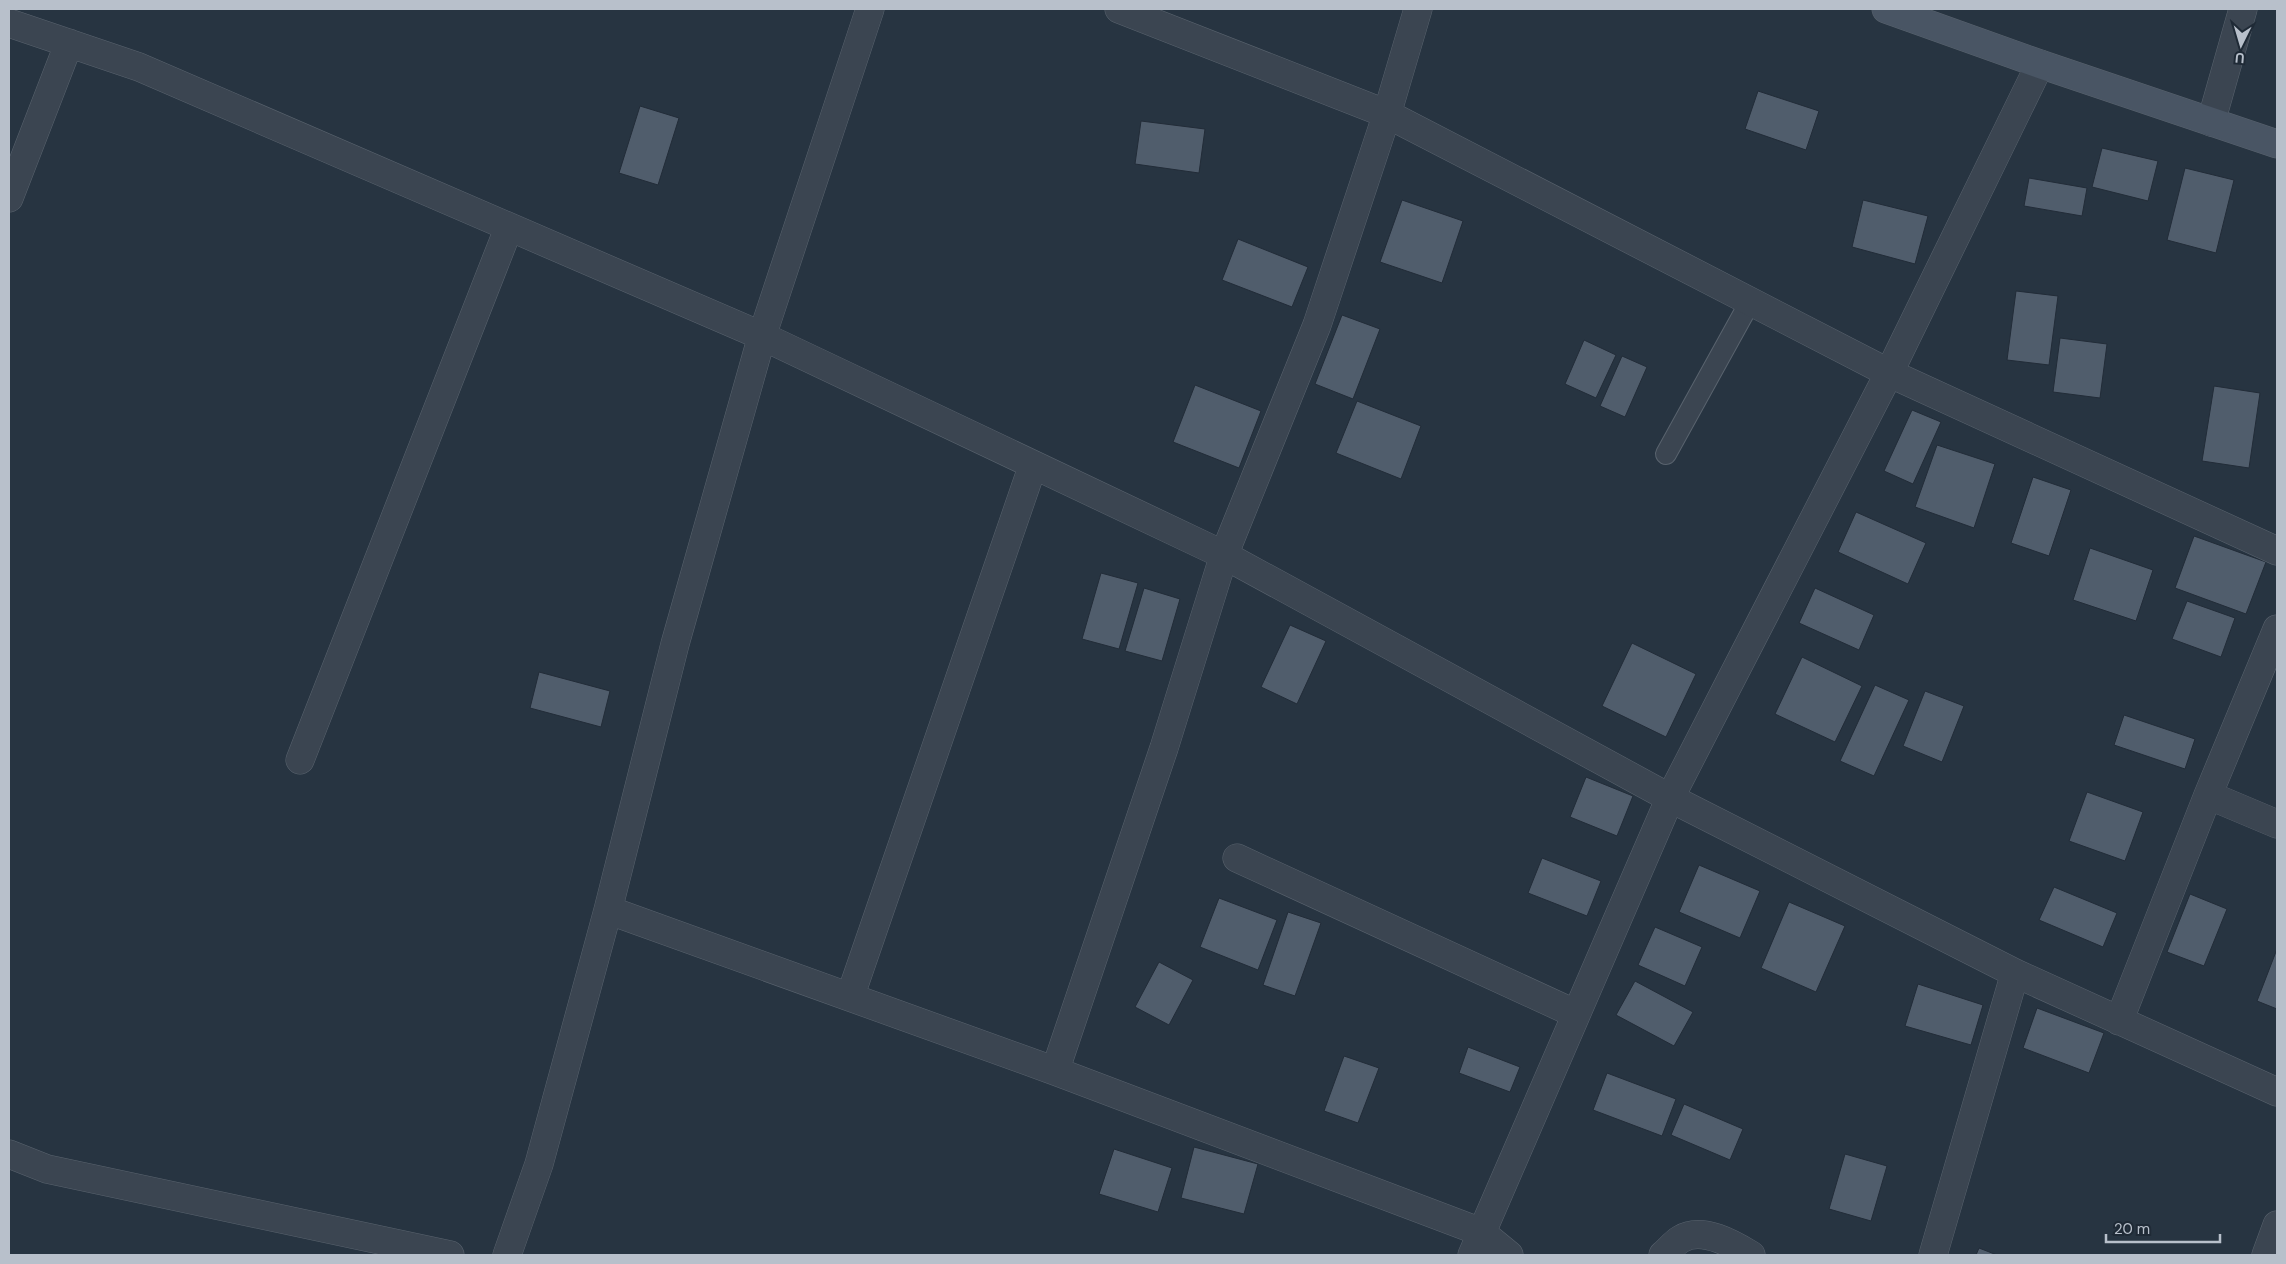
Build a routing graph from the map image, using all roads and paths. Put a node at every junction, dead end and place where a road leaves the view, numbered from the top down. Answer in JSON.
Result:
{"nodes":[{"id":1,"x":870,"y":9,"type":"edge"},
{"id":2,"x":1119,"y":9,"type":"edge"},
{"id":3,"x":1418,"y":9,"type":"edge"},
{"id":4,"x":1888,"y":9,"type":"edge"},
{"id":5,"x":2243,"y":9,"type":"edge"},
{"id":6,"x":9,"y":23,"type":"edge"},
{"id":7,"x":69,"y":43,"type":"junction"},
{"id":8,"x":2040,"y":64,"type":"junction"},
{"id":9,"x":1387,"y":114,"type":"junction"},
{"id":10,"x":2211,"y":122,"type":"junction"},
{"id":11,"x":2277,"y":144,"type":"edge"},
{"id":12,"x":9,"y":198,"type":"edge"},
{"id":13,"x":510,"y":227,"type":"junction"},
{"id":14,"x":1750,"y":302,"type":"junction"},
{"id":15,"x":762,"y":336,"type":"junction"},
{"id":16,"x":1889,"y":373,"type":"junction"},
{"id":17,"x":1666,"y":454,"type":"dead end"},
{"id":18,"x":1033,"y":465,"type":"junction"},
{"id":19,"x":2277,"y":552,"type":"edge"},
{"id":20,"x":1224,"y":555,"type":"junction"},
{"id":21,"x":2277,"y":629,"type":"edge"},
{"id":22,"x":300,"y":760,"type":"dead end"},
{"id":23,"x":2208,"y":795,"type":"junction"},
{"id":24,"x":1670,"y":798,"type":"junction"},
{"id":25,"x":2277,"y":824,"type":"edge"},
{"id":26,"x":1237,"y":858,"type":"dead end"},
{"id":27,"x":608,"y":910,"type":"junction"},
{"id":28,"x":2015,"y":973,"type":"junction"},
{"id":29,"x":850,"y":997,"type":"junction"},
{"id":30,"x":1576,"y":1014,"type":"junction"},
{"id":31,"x":2119,"y":1021,"type":"junction"},
{"id":32,"x":1055,"y":1071,"type":"junction"},
{"id":33,"x":2277,"y":1092,"type":"edge"},
{"id":34,"x":9,"y":1154,"type":"edge"},
{"id":35,"x":2277,"y":1225,"type":"edge"},
{"id":36,"x":1476,"y":1244,"type":"edge"},
{"id":37,"x":450,"y":1255,"type":"edge"},
{"id":38,"x":507,"y":1255,"type":"edge"},
{"id":39,"x":1510,"y":1255,"type":"edge"},
{"id":40,"x":1663,"y":1255,"type":"edge"},
{"id":41,"x":1751,"y":1255,"type":"edge"},
{"id":42,"x":1933,"y":1255,"type":"edge"},
{"id":43,"x":2266,"y":1255,"type":"edge"}],
"edges":[{"from":1,"to":15,"type":"street"},
{"from":2,"to":9,"type":"street"},
{"from":3,"to":9,"type":"street"},
{"from":4,"to":8,"type":"street"},
{"from":5,"to":10,"type":"street"},
{"from":6,"to":7,"type":"street"},
{"from":7,"to":12,"type":"street"},
{"from":7,"to":13,"type":"street"},
{"from":8,"to":10,"type":"street"},
{"from":8,"to":16,"type":"street"},
{"from":9,"to":14,"type":"street"},
{"from":9,"to":20,"type":"street"},
{"from":10,"to":11,"type":"street"},
{"from":13,"to":15,"type":"street"},
{"from":13,"to":22,"type":"street"},
{"from":14,"to":16,"type":"street"},
{"from":14,"to":17,"type":"lane"},
{"from":15,"to":18,"type":"street"},
{"from":15,"to":27,"type":"street"},
{"from":16,"to":19,"type":"street"},
{"from":16,"to":24,"type":"street"},
{"from":18,"to":20,"type":"street"},
{"from":18,"to":29,"type":"street"},
{"from":20,"to":24,"type":"street"},
{"from":20,"to":32,"type":"street"},
{"from":21,"to":23,"type":"street"},
{"from":23,"to":25,"type":"street"},
{"from":23,"to":31,"type":"street"},
{"from":24,"to":28,"type":"street"},
{"from":24,"to":30,"type":"street"},
{"from":26,"to":30,"type":"street"},
{"from":27,"to":29,"type":"street"},
{"from":27,"to":38,"type":"street"},
{"from":28,"to":31,"type":"street"},
{"from":28,"to":42,"type":"street"},
{"from":29,"to":32,"type":"street"},
{"from":30,"to":36,"type":"street"},
{"from":31,"to":33,"type":"street"},
{"from":32,"to":36,"type":"street"},
{"from":34,"to":37,"type":"street"},
{"from":35,"to":43,"type":"street"},
{"from":36,"to":39,"type":"street"},
{"from":40,"to":41,"type":"street"}]}
